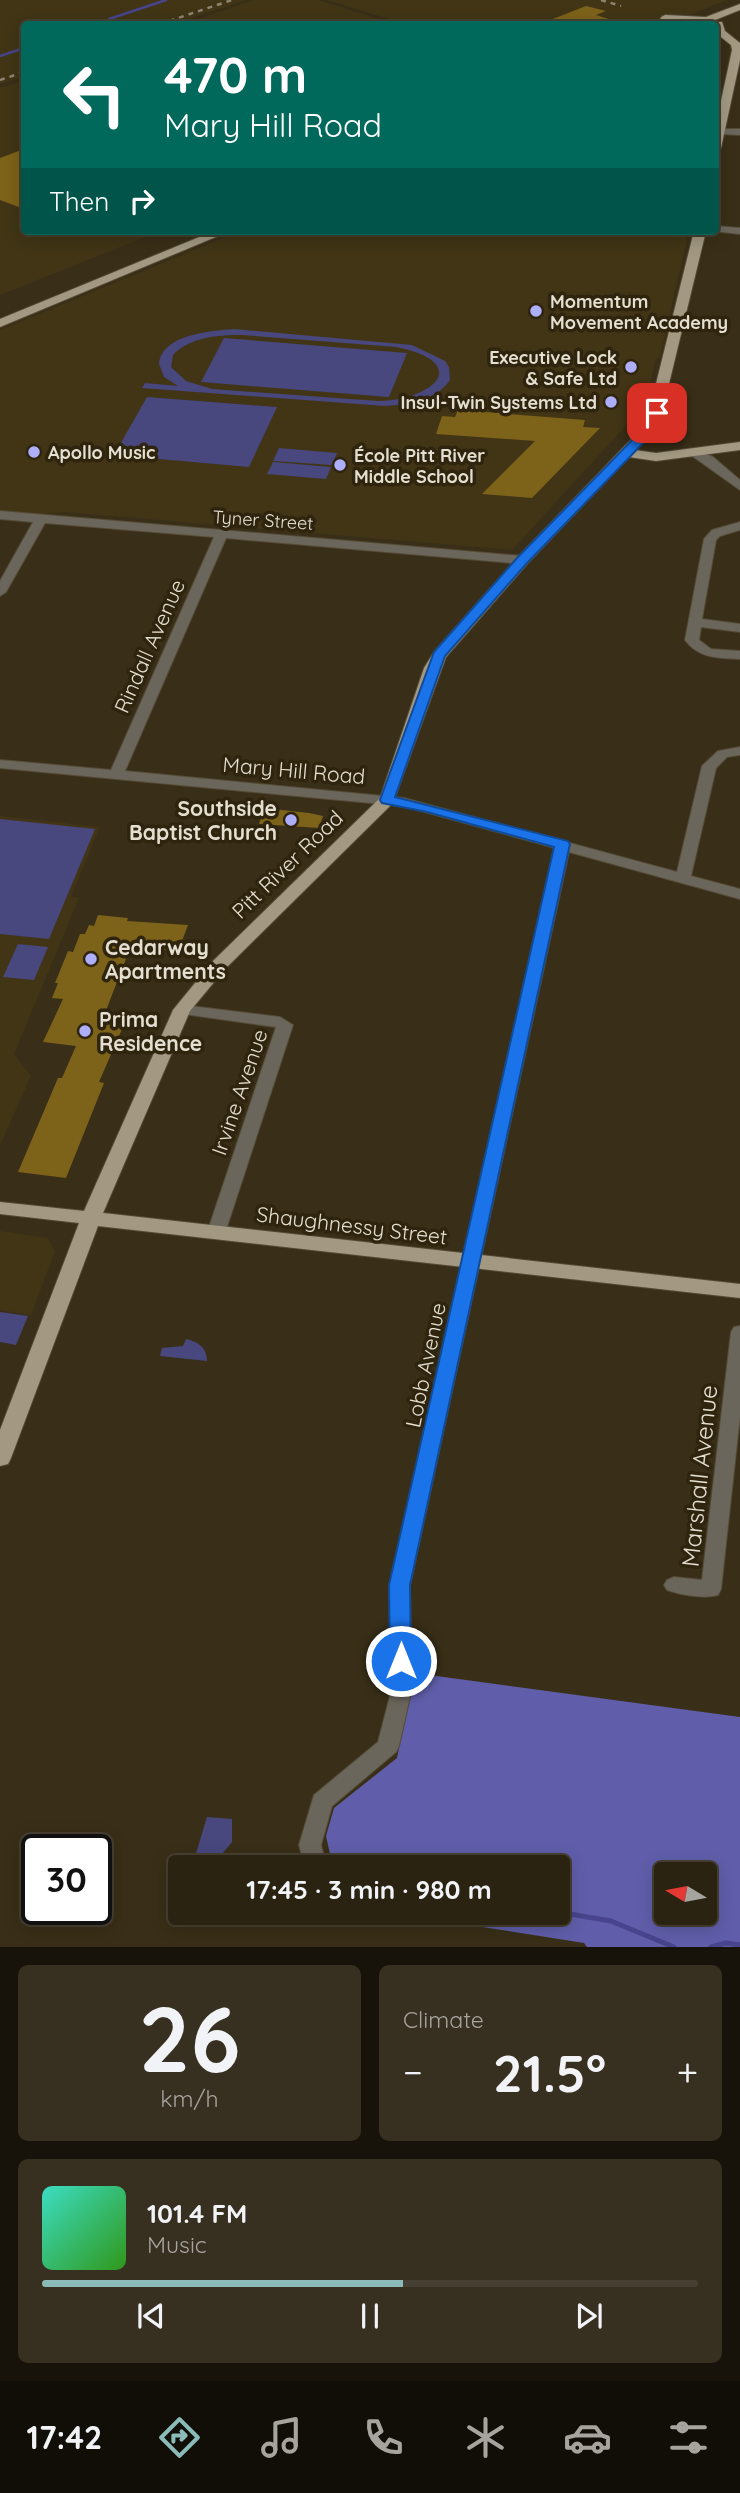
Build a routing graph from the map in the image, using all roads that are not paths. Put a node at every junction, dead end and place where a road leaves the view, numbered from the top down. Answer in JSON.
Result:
{"nodes":[{"id":1,"x":740,"y":7,"type":"edge"},
{"id":2,"x":740,"y":16,"type":"edge"},
{"id":3,"x":665,"y":18,"type":"joint"},
{"id":4,"x":672,"y":21,"type":"edge"},
{"id":5,"x":694,"y":21,"type":"edge"},
{"id":6,"x":717,"y":21,"type":"edge"},
{"id":7,"x":719,"y":22,"type":"edge"},
{"id":8,"x":719,"y":30,"type":"edge"},
{"id":9,"x":719,"y":41,"type":"edge"},
{"id":10,"x":737,"y":50,"type":"junction"},
{"id":11,"x":719,"y":131,"type":"joint"},
{"id":12,"x":740,"y":132,"type":"edge"},
{"id":13,"x":719,"y":229,"type":"edge"},
{"id":14,"x":740,"y":230,"type":"edge"},
{"id":15,"x":215,"y":235,"type":"edge"},
{"id":16,"x":699,"y":235,"type":"edge"},
{"id":17,"x":0,"y":323,"type":"edge"},
{"id":18,"x":738,"y":448,"type":"edge"},
{"id":19,"x":627,"y":453,"type":"junction"},
{"id":20,"x":694,"y":453,"type":"junction"},
{"id":21,"x":740,"y":486,"type":"edge"},
{"id":22,"x":0,"y":515,"type":"edge"},
{"id":23,"x":41,"y":519,"type":"junction"},
{"id":24,"x":740,"y":526,"type":"edge"},
{"id":25,"x":222,"y":534,"type":"junction"},
{"id":26,"x":523,"y":560,"type":"junction"},
{"id":27,"x":0,"y":592,"type":"edge"},
{"id":28,"x":695,"y":622,"type":"junction"},
{"id":29,"x":740,"y":628,"type":"edge"},
{"id":30,"x":740,"y":655,"type":"edge"},
{"id":31,"x":740,"y":751,"type":"edge"},
{"id":32,"x":0,"y":764,"type":"edge"},
{"id":33,"x":116,"y":775,"type":"junction"},
{"id":34,"x":387,"y":800,"type":"junction"},
{"id":35,"x":562,"y":844,"type":"junction"},
{"id":36,"x":683,"y":878,"type":"junction"},
{"id":37,"x":740,"y":894,"type":"edge"},
{"id":38,"x":182,"y":1010,"type":"junction"},
{"id":39,"x":0,"y":1208,"type":"edge"},
{"id":40,"x":90,"y":1218,"type":"junction"},
{"id":41,"x":216,"y":1233,"type":"junction"},
{"id":42,"x":471,"y":1262,"type":"junction"},
{"id":43,"x":740,"y":1291,"type":"edge"},
{"id":44,"x":740,"y":1332,"type":"edge"},
{"id":45,"x":0,"y":1458,"type":"edge"},
{"id":46,"x":674,"y":1585,"type":"dead end"},
{"id":47,"x":313,"y":1855,"type":"edge"}],
"edges":[{"from":1,"to":6,"type":"main road"},
{"from":2,"to":7,"type":"main road"},
{"from":3,"to":4,"type":"street"},
{"from":3,"to":5,"type":"main road"},
{"from":8,"to":10,"type":"main road"},
{"from":9,"to":10,"type":"main road"},
{"from":10,"to":11,"type":"main road"},
{"from":11,"to":12,"type":"street"},
{"from":13,"to":14,"type":"street"},
{"from":15,"to":17,"type":"main road"},
{"from":16,"to":19,"type":"main road","name":"Pitt River Road"},
{"from":18,"to":20,"type":"main road"},
{"from":19,"to":20,"type":"main road"},
{"from":19,"to":26,"type":"main road","name":"Pitt River Road"},
{"from":20,"to":21,"type":"street"},
{"from":22,"to":23,"type":"street","name":"Tyner Street"},
{"from":23,"to":25,"type":"street","name":"Tyner Street"},
{"from":23,"to":27,"type":"street"},
{"from":24,"to":28,"type":"street"},
{"from":25,"to":26,"type":"street","name":"Tyner Street"},
{"from":25,"to":33,"type":"street","name":"Rindall Avenue"},
{"from":26,"to":34,"type":"main road","name":"Pitt River Road"},
{"from":28,"to":29,"type":"street"},
{"from":28,"to":30,"type":"street"},
{"from":31,"to":36,"type":"street"},
{"from":32,"to":33,"type":"street","name":"Mary Hill Road"},
{"from":33,"to":34,"type":"street","name":"Mary Hill Road"},
{"from":34,"to":35,"type":"street","name":"Mary Hill Road"},
{"from":34,"to":38,"type":"main road","name":"Pitt River Road"},
{"from":35,"to":36,"type":"street","name":"Mary Hill Road"},
{"from":35,"to":42,"type":"street","name":"Lobb Avenue"},
{"from":36,"to":37,"type":"street","name":"Mary Hill Road"},
{"from":38,"to":40,"type":"main road","name":"Pitt River Road"},
{"from":38,"to":41,"type":"street","name":"Irvine Avenue"},
{"from":39,"to":40,"type":"main road","name":"Shaughnessy Street"},
{"from":40,"to":41,"type":"main road","name":"Shaughnessy Street"},
{"from":40,"to":45,"type":"main road","name":"Pitt River Road"},
{"from":41,"to":42,"type":"main road","name":"Shaughnessy Street"},
{"from":42,"to":43,"type":"main road","name":"Shaughnessy Street"},
{"from":42,"to":47,"type":"street","name":"Lobb Avenue"},
{"from":44,"to":46,"type":"street","name":"Marshall Avenue"}]}
